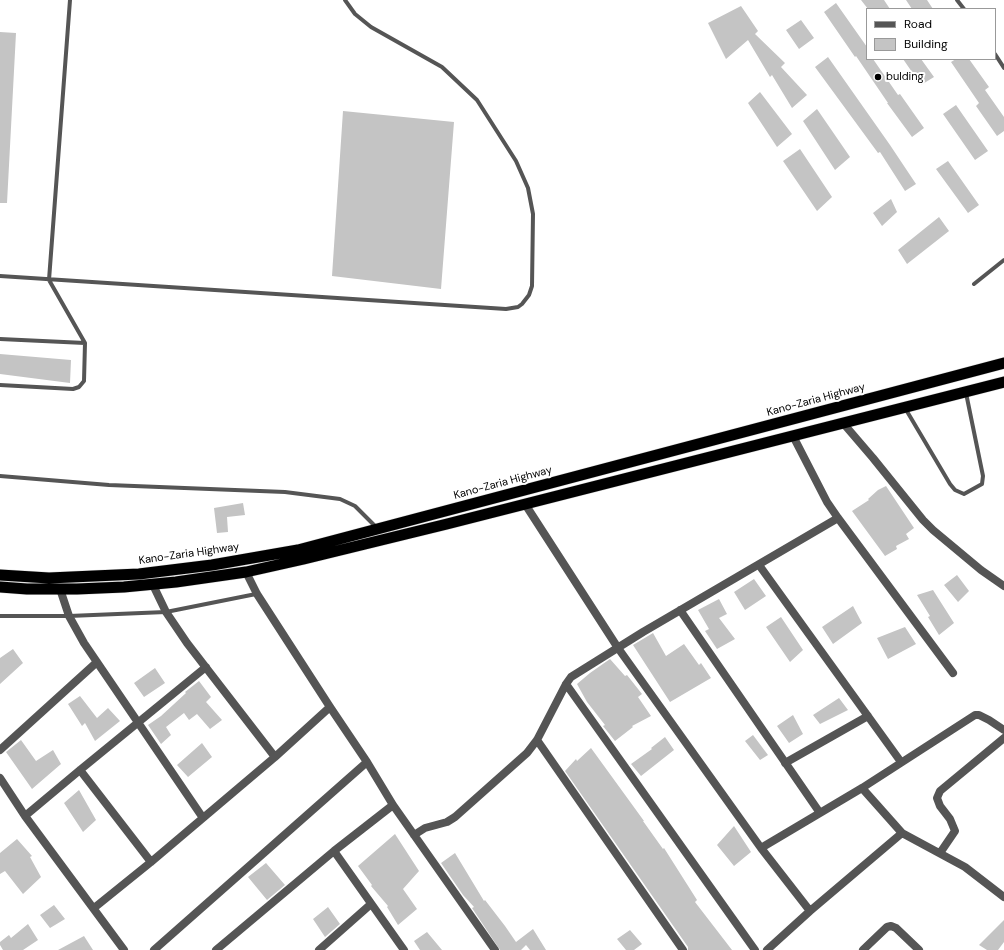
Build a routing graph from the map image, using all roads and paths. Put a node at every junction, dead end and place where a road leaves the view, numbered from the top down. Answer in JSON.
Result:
{"nodes":[{"id":1,"x":70,"y":0,"type":"edge"},
{"id":2,"x":345,"y":0,"type":"edge"},
{"id":3,"x":957,"y":0,"type":"edge"},
{"id":4,"x":963,"y":8,"type":"edge"},
{"id":5,"x":996,"y":56,"type":"edge"},
{"id":6,"x":1004,"y":68,"type":"edge"},
{"id":7,"x":1004,"y":260,"type":"edge"},
{"id":8,"x":0,"y":276,"type":"edge"},
{"id":9,"x":49,"y":280,"type":"junction"},
{"id":10,"x":974,"y":284,"type":"dead end"},
{"id":11,"x":0,"y":339,"type":"edge"},
{"id":12,"x":85,"y":343,"type":"junction"},
{"id":13,"x":1004,"y":363,"type":"edge"},
{"id":14,"x":1004,"y":382,"type":"edge"},
{"id":15,"x":0,"y":384,"type":"edge"},
{"id":16,"x":966,"y":392,"type":"junction"},
{"id":17,"x":905,"y":407,"type":"junction"},
{"id":18,"x":843,"y":423,"type":"junction"},
{"id":19,"x":793,"y":436,"type":"junction"},
{"id":20,"x":0,"y":476,"type":"edge"},
{"id":21,"x":525,"y":504,"type":"junction"},
{"id":22,"x":838,"y":518,"type":"junction"},
{"id":23,"x":378,"y":529,"type":"junction"},
{"id":24,"x":759,"y":565,"type":"junction"},
{"id":25,"x":246,"y":572,"type":"junction"},
{"id":26,"x":0,"y":574,"type":"edge"},
{"id":27,"x":153,"y":585,"type":"junction"},
{"id":28,"x":1004,"y":586,"type":"edge"},
{"id":29,"x":0,"y":587,"type":"edge"},
{"id":30,"x":60,"y":589,"type":"junction"},
{"id":31,"x":257,"y":594,"type":"junction"},
{"id":32,"x":680,"y":610,"type":"junction"},
{"id":33,"x":166,"y":612,"type":"junction"},
{"id":34,"x":0,"y":616,"type":"edge"},
{"id":35,"x":69,"y":616,"type":"junction"},
{"id":36,"x":618,"y":648,"type":"junction"},
{"id":37,"x":97,"y":662,"type":"junction"},
{"id":38,"x":206,"y":668,"type":"junction"},
{"id":39,"x":953,"y":673,"type":"dead end"},
{"id":40,"x":566,"y":684,"type":"junction"},
{"id":41,"x":330,"y":707,"type":"junction"},
{"id":42,"x":868,"y":716,"type":"junction"},
{"id":43,"x":138,"y":722,"type":"junction"},
{"id":44,"x":1004,"y":730,"type":"edge"},
{"id":45,"x":1004,"y":738,"type":"edge"},
{"id":46,"x":537,"y":740,"type":"junction"},
{"id":47,"x":0,"y":750,"type":"edge"},
{"id":48,"x":275,"y":757,"type":"junction"},
{"id":49,"x":367,"y":762,"type":"junction"},
{"id":50,"x":901,"y":762,"type":"junction"},
{"id":51,"x":785,"y":763,"type":"junction"},
{"id":52,"x":80,"y":770,"type":"junction"},
{"id":53,"x":0,"y":778,"type":"edge"},
{"id":54,"x":862,"y":788,"type":"junction"},
{"id":55,"x":393,"y":805,"type":"junction"},
{"id":56,"x":820,"y":813,"type":"junction"},
{"id":57,"x":25,"y":816,"type":"junction"},
{"id":58,"x":203,"y":818,"type":"junction"},
{"id":59,"x":902,"y":833,"type":"junction"},
{"id":60,"x":414,"y":835,"type":"junction"},
{"id":61,"x":760,"y":848,"type":"junction"},
{"id":62,"x":334,"y":851,"type":"junction"},
{"id":63,"x":940,"y":853,"type":"junction"},
{"id":64,"x":151,"y":862,"type":"junction"},
{"id":65,"x":1004,"y":897,"type":"edge"},
{"id":66,"x":371,"y":904,"type":"junction"},
{"id":67,"x":94,"y":908,"type":"junction"},
{"id":68,"x":810,"y":911,"type":"junction"},
{"id":69,"x":321,"y":949,"type":"edge"},
{"id":70,"x":124,"y":950,"type":"edge"},
{"id":71,"x":154,"y":950,"type":"edge"},
{"id":72,"x":216,"y":950,"type":"edge"},
{"id":73,"x":404,"y":950,"type":"edge"},
{"id":74,"x":495,"y":950,"type":"edge"},
{"id":75,"x":683,"y":950,"type":"edge"},
{"id":76,"x":756,"y":950,"type":"edge"},
{"id":77,"x":767,"y":950,"type":"edge"},
{"id":78,"x":864,"y":950,"type":"edge"},
{"id":79,"x":919,"y":950,"type":"edge"}],
"edges":[{"from":1,"to":9,"type":"lane"},
{"from":2,"to":9,"type":"lane"},
{"from":3,"to":4,"type":"lane"},
{"from":5,"to":6,"type":"lane"},
{"from":7,"to":10,"type":"lane"},
{"from":8,"to":9,"type":"lane"},
{"from":9,"to":12,"type":"lane"},
{"from":11,"to":12,"type":"lane"},
{"from":12,"to":15,"type":"lane"},
{"from":13,"to":23,"type":"highway","name":"Kano-Zaria Highway"},
{"from":14,"to":16,"type":"highway"},
{"from":16,"to":17,"type":"highway"},
{"from":16,"to":17,"type":"lane"},
{"from":17,"to":18,"type":"highway"},
{"from":18,"to":19,"type":"highway"},
{"from":18,"to":28,"type":"street"},
{"from":19,"to":21,"type":"highway"},
{"from":19,"to":22,"type":"street"},
{"from":20,"to":23,"type":"lane"},
{"from":21,"to":25,"type":"highway"},
{"from":21,"to":36,"type":"street"},
{"from":22,"to":24,"type":"street"},
{"from":22,"to":39,"type":"street"},
{"from":23,"to":26,"type":"highway","name":"Kano-Zaria Highway"},
{"from":24,"to":32,"type":"street"},
{"from":24,"to":42,"type":"street"},
{"from":25,"to":27,"type":"highway"},
{"from":25,"to":31,"type":"street"},
{"from":27,"to":30,"type":"highway"},
{"from":27,"to":33,"type":"street"},
{"from":29,"to":30,"type":"highway"},
{"from":30,"to":35,"type":"street"},
{"from":31,"to":33,"type":"lane"},
{"from":31,"to":41,"type":"street"},
{"from":32,"to":36,"type":"street"},
{"from":32,"to":51,"type":"street"},
{"from":33,"to":35,"type":"lane"},
{"from":33,"to":38,"type":"street"},
{"from":34,"to":35,"type":"lane"},
{"from":35,"to":37,"type":"street"},
{"from":36,"to":40,"type":"street"},
{"from":36,"to":61,"type":"street"},
{"from":37,"to":43,"type":"street"},
{"from":37,"to":47,"type":"street"},
{"from":38,"to":43,"type":"street"},
{"from":38,"to":48,"type":"street"},
{"from":40,"to":46,"type":"street"},
{"from":40,"to":76,"type":"street"},
{"from":41,"to":48,"type":"street"},
{"from":41,"to":49,"type":"street"},
{"from":42,"to":50,"type":"street"},
{"from":42,"to":51,"type":"street"},
{"from":43,"to":52,"type":"street"},
{"from":43,"to":58,"type":"street"},
{"from":44,"to":50,"type":"street"},
{"from":45,"to":63,"type":"street"},
{"from":46,"to":60,"type":"street"},
{"from":46,"to":75,"type":"street"},
{"from":48,"to":58,"type":"street"},
{"from":49,"to":55,"type":"street"},
{"from":49,"to":71,"type":"street"},
{"from":50,"to":54,"type":"street"},
{"from":51,"to":56,"type":"street"},
{"from":52,"to":57,"type":"street"},
{"from":52,"to":64,"type":"street"},
{"from":53,"to":57,"type":"street"},
{"from":54,"to":56,"type":"street"},
{"from":54,"to":59,"type":"street"},
{"from":55,"to":60,"type":"street"},
{"from":55,"to":62,"type":"street"},
{"from":56,"to":61,"type":"street"},
{"from":57,"to":67,"type":"street"},
{"from":58,"to":64,"type":"street"},
{"from":59,"to":63,"type":"street"},
{"from":59,"to":68,"type":"street"},
{"from":60,"to":74,"type":"street"},
{"from":61,"to":68,"type":"street"},
{"from":62,"to":66,"type":"street"},
{"from":62,"to":72,"type":"street"},
{"from":63,"to":65,"type":"street"},
{"from":64,"to":67,"type":"street"},
{"from":66,"to":69,"type":"street"},
{"from":66,"to":73,"type":"street"},
{"from":67,"to":70,"type":"street"},
{"from":68,"to":77,"type":"street"},
{"from":78,"to":79,"type":"street"}]}
